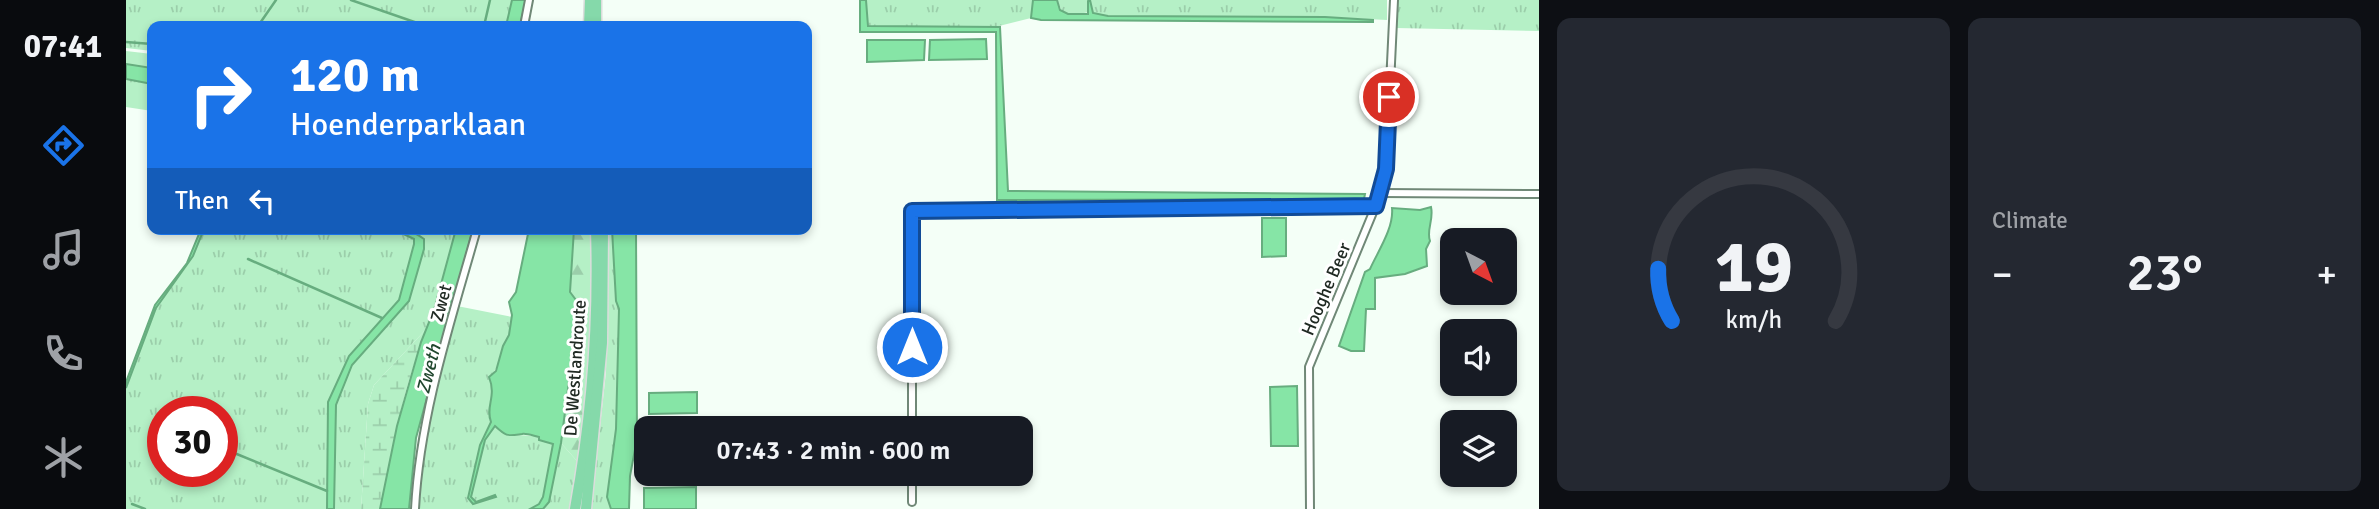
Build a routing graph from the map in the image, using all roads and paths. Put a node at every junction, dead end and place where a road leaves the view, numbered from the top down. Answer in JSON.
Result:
{"nodes":[{"id":1,"x":529,"y":0,"type":"edge"},
{"id":2,"x":590,"y":0,"type":"edge"},
{"id":3,"x":596,"y":0,"type":"edge"},
{"id":4,"x":1394,"y":0,"type":"edge"},
{"id":5,"x":525,"y":21,"type":"edge"},
{"id":6,"x":589,"y":21,"type":"edge"},
{"id":7,"x":596,"y":21,"type":"edge"},
{"id":8,"x":1381,"y":193,"type":"junction"},
{"id":9,"x":1539,"y":194,"type":"edge"},
{"id":10,"x":1376,"y":206,"type":"junction"},
{"id":11,"x":475,"y":235,"type":"edge"},
{"id":12,"x":596,"y":235,"type":"edge"},
{"id":13,"x":603,"y":235,"type":"edge"},
{"id":14,"x":912,"y":416,"type":"edge"},
{"id":15,"x":912,"y":486,"type":"edge"},
{"id":16,"x":912,"y":502,"type":"dead end"},
{"id":17,"x":415,"y":509,"type":"edge"},
{"id":18,"x":575,"y":509,"type":"edge"},
{"id":19,"x":586,"y":509,"type":"edge"},
{"id":20,"x":1310,"y":509,"type":"edge"}],
"edges":[{"from":1,"to":5,"type":"street"},
{"from":2,"to":6,"type":"main road"},
{"from":3,"to":7,"type":"main road"},
{"from":4,"to":8,"type":"street","name":"Hooghe Beer"},
{"from":8,"to":9,"type":"street"},
{"from":8,"to":10,"type":"street","name":"Hooghe Beer"},
{"from":10,"to":14,"type":"street"},
{"from":10,"to":20,"type":"street","name":"Hooghe Beer"},
{"from":11,"to":17,"type":"street","name":"Zwet"},
{"from":12,"to":18,"type":"main road","name":"De Westlandroute"},
{"from":13,"to":19,"type":"main road","name":"De Westlandroute"},
{"from":15,"to":16,"type":"street"}]}
